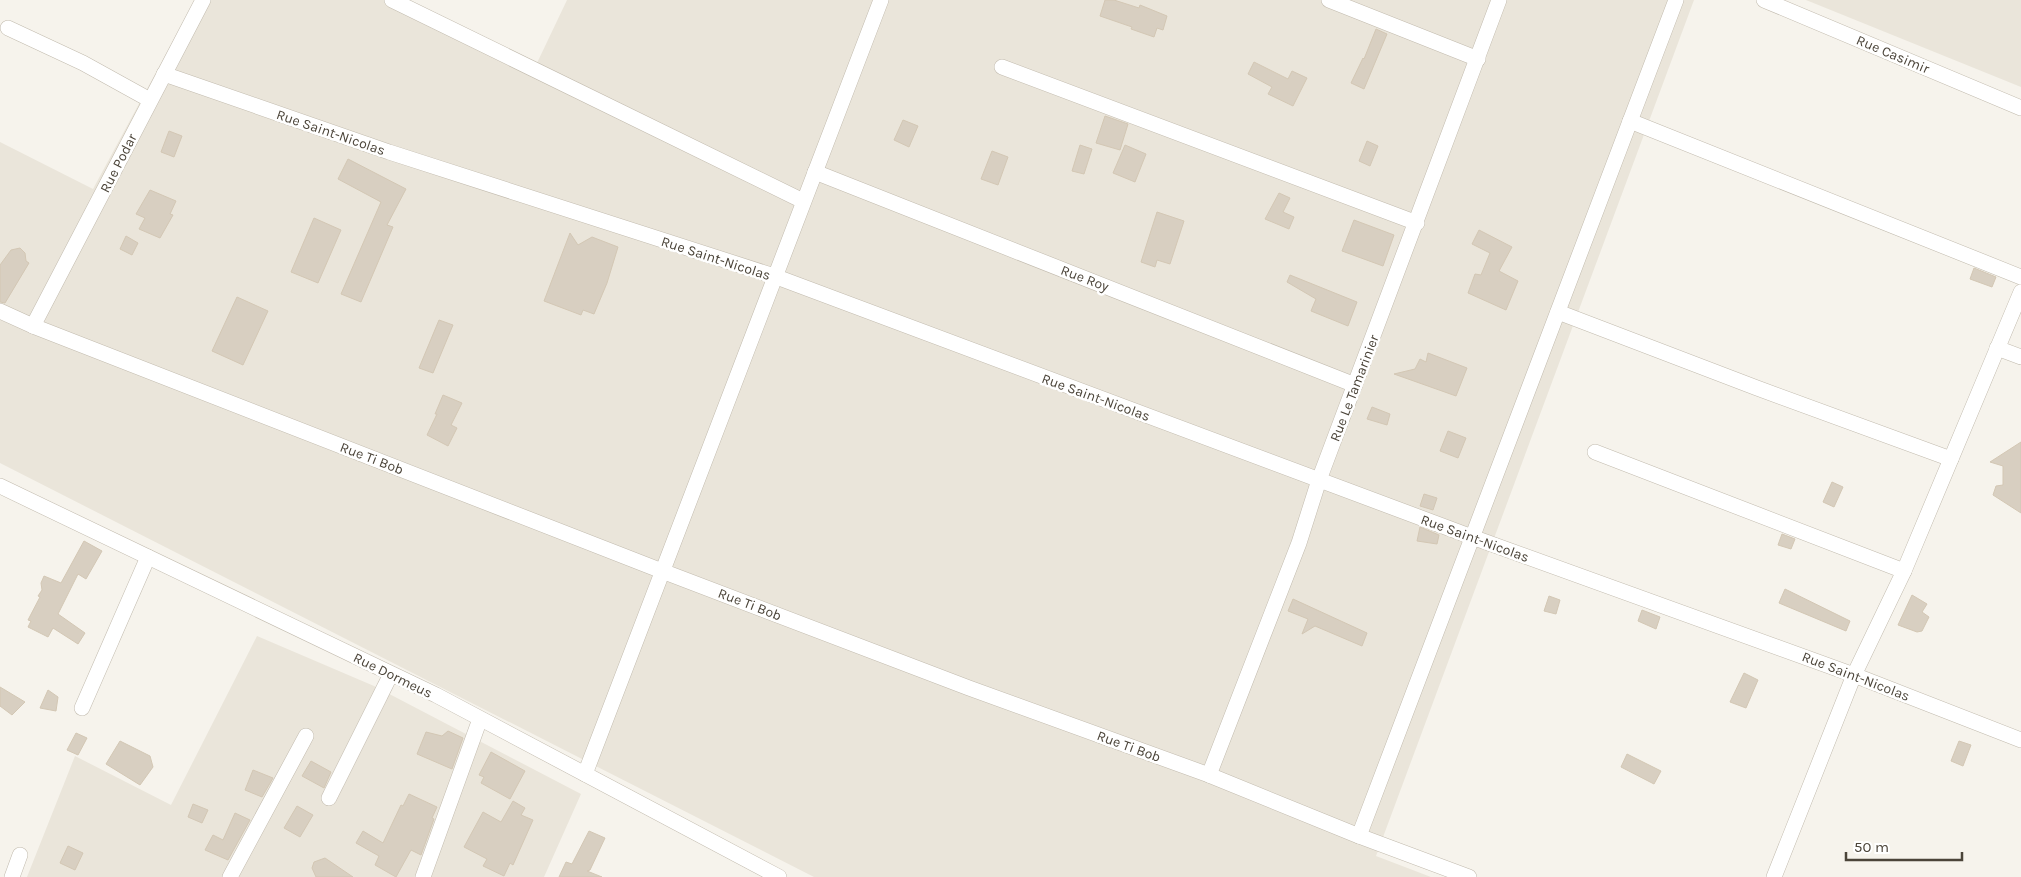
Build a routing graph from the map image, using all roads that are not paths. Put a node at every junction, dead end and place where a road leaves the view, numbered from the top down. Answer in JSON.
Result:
{"nodes":[{"id":1,"x":203,"y":0,"type":"edge"},
{"id":2,"x":392,"y":0,"type":"edge"},
{"id":3,"x":881,"y":0,"type":"edge"},
{"id":4,"x":1329,"y":0,"type":"edge"},
{"id":5,"x":1499,"y":0,"type":"edge"},
{"id":6,"x":1676,"y":0,"type":"edge"},
{"id":7,"x":1764,"y":0,"type":"edge"},
{"id":8,"x":8,"y":28,"type":"dead end"},
{"id":9,"x":1478,"y":59,"type":"junction"},
{"id":10,"x":1002,"y":67,"type":"dead end"},
{"id":11,"x":164,"y":74,"type":"junction"},
{"id":12,"x":150,"y":100,"type":"junction"},
{"id":13,"x":2021,"y":108,"type":"edge"},
{"id":14,"x":1630,"y":121,"type":"junction"},
{"id":15,"x":815,"y":172,"type":"junction"},
{"id":16,"x":803,"y":201,"type":"junction"},
{"id":17,"x":1416,"y":223,"type":"junction"},
{"id":18,"x":774,"y":276,"type":"junction"},
{"id":19,"x":2021,"y":278,"type":"edge"},
{"id":20,"x":2021,"y":292,"type":"edge"},
{"id":21,"x":0,"y":311,"type":"edge"},
{"id":22,"x":1558,"y":312,"type":"junction"},
{"id":23,"x":33,"y":326,"type":"junction"},
{"id":24,"x":1997,"y":348,"type":"junction"},
{"id":25,"x":2021,"y":357,"type":"edge"},
{"id":26,"x":1355,"y":385,"type":"junction"},
{"id":27,"x":1595,"y":452,"type":"dead end"},
{"id":28,"x":1950,"y":459,"type":"junction"},
{"id":29,"x":1319,"y":480,"type":"junction"},
{"id":30,"x":0,"y":486,"type":"edge"},
{"id":31,"x":1472,"y":537,"type":"junction"},
{"id":32,"x":148,"y":557,"type":"junction"},
{"id":33,"x":662,"y":571,"type":"junction"},
{"id":34,"x":1904,"y":571,"type":"junction"},
{"id":35,"x":392,"y":674,"type":"junction"},
{"id":36,"x":1854,"y":675,"type":"junction"},
{"id":37,"x":82,"y":708,"type":"dead end"},
{"id":38,"x":480,"y":719,"type":"junction"},
{"id":39,"x":306,"y":736,"type":"dead end"},
{"id":40,"x":2021,"y":740,"type":"edge"},
{"id":41,"x":585,"y":774,"type":"junction"},
{"id":42,"x":1209,"y":775,"type":"junction"},
{"id":43,"x":329,"y":798,"type":"dead end"},
{"id":44,"x":1359,"y":836,"type":"junction"},
{"id":45,"x":20,"y":855,"type":"dead end"},
{"id":46,"x":12,"y":877,"type":"edge"},
{"id":47,"x":230,"y":877,"type":"edge"},
{"id":48,"x":423,"y":877,"type":"edge"},
{"id":49,"x":778,"y":877,"type":"edge"},
{"id":50,"x":1469,"y":877,"type":"edge"},
{"id":51,"x":1774,"y":877,"type":"edge"}],
"edges":[{"from":1,"to":11,"type":"street","name":"Rue Podar"},
{"from":2,"to":16,"type":"street"},
{"from":3,"to":15,"type":"street"},
{"from":4,"to":9,"type":"street"},
{"from":5,"to":9,"type":"street","name":"Rue Le Tamarinier"},
{"from":6,"to":14,"type":"street"},
{"from":7,"to":13,"type":"street","name":"Rue Casimir"},
{"from":8,"to":12,"type":"street"},
{"from":9,"to":17,"type":"street","name":"Rue Le Tamarinier"},
{"from":10,"to":17,"type":"street"},
{"from":11,"to":12,"type":"street","name":"Rue Podar"},
{"from":11,"to":18,"type":"street","name":"Rue Saint-Nicolas"},
{"from":12,"to":23,"type":"street","name":"Rue Podar"},
{"from":14,"to":19,"type":"street"},
{"from":14,"to":22,"type":"street"},
{"from":15,"to":16,"type":"street"},
{"from":15,"to":26,"type":"street","name":"Rue Roy"},
{"from":16,"to":18,"type":"street"},
{"from":17,"to":26,"type":"street","name":"Rue Le Tamarinier"},
{"from":18,"to":29,"type":"street","name":"Rue Saint-Nicolas"},
{"from":18,"to":33,"type":"street"},
{"from":20,"to":24,"type":"street"},
{"from":21,"to":23,"type":"street","name":"Rue Ti Bob"},
{"from":22,"to":28,"type":"street"},
{"from":22,"to":31,"type":"street"},
{"from":23,"to":33,"type":"street","name":"Rue Ti Bob"},
{"from":24,"to":25,"type":"street"},
{"from":24,"to":28,"type":"street"},
{"from":26,"to":29,"type":"street","name":"Rue Le Tamarinier"},
{"from":27,"to":34,"type":"street"},
{"from":28,"to":34,"type":"street"},
{"from":29,"to":31,"type":"street","name":"Rue Saint-Nicolas"},
{"from":29,"to":42,"type":"street","name":"Rue Le Tamarinier"},
{"from":30,"to":32,"type":"street","name":"Rue Dormeus"},
{"from":31,"to":36,"type":"street","name":"Rue Saint-Nicolas"},
{"from":31,"to":44,"type":"street"},
{"from":32,"to":35,"type":"street","name":"Rue Dormeus"},
{"from":32,"to":37,"type":"street"},
{"from":33,"to":41,"type":"street"},
{"from":33,"to":42,"type":"street","name":"Rue Ti Bob"},
{"from":34,"to":36,"type":"street"},
{"from":35,"to":38,"type":"street","name":"Rue Dormeus"},
{"from":35,"to":43,"type":"street"},
{"from":36,"to":40,"type":"street","name":"Rue Saint-Nicolas"},
{"from":36,"to":51,"type":"street"},
{"from":38,"to":41,"type":"street","name":"Rue Dormeus"},
{"from":38,"to":48,"type":"street"},
{"from":39,"to":47,"type":"street"},
{"from":41,"to":49,"type":"street","name":"Rue Dormeus"},
{"from":42,"to":44,"type":"street","name":"Rue Ti Bob"},
{"from":44,"to":50,"type":"street","name":"Rue Ti Bob"},
{"from":45,"to":46,"type":"street"}]}
